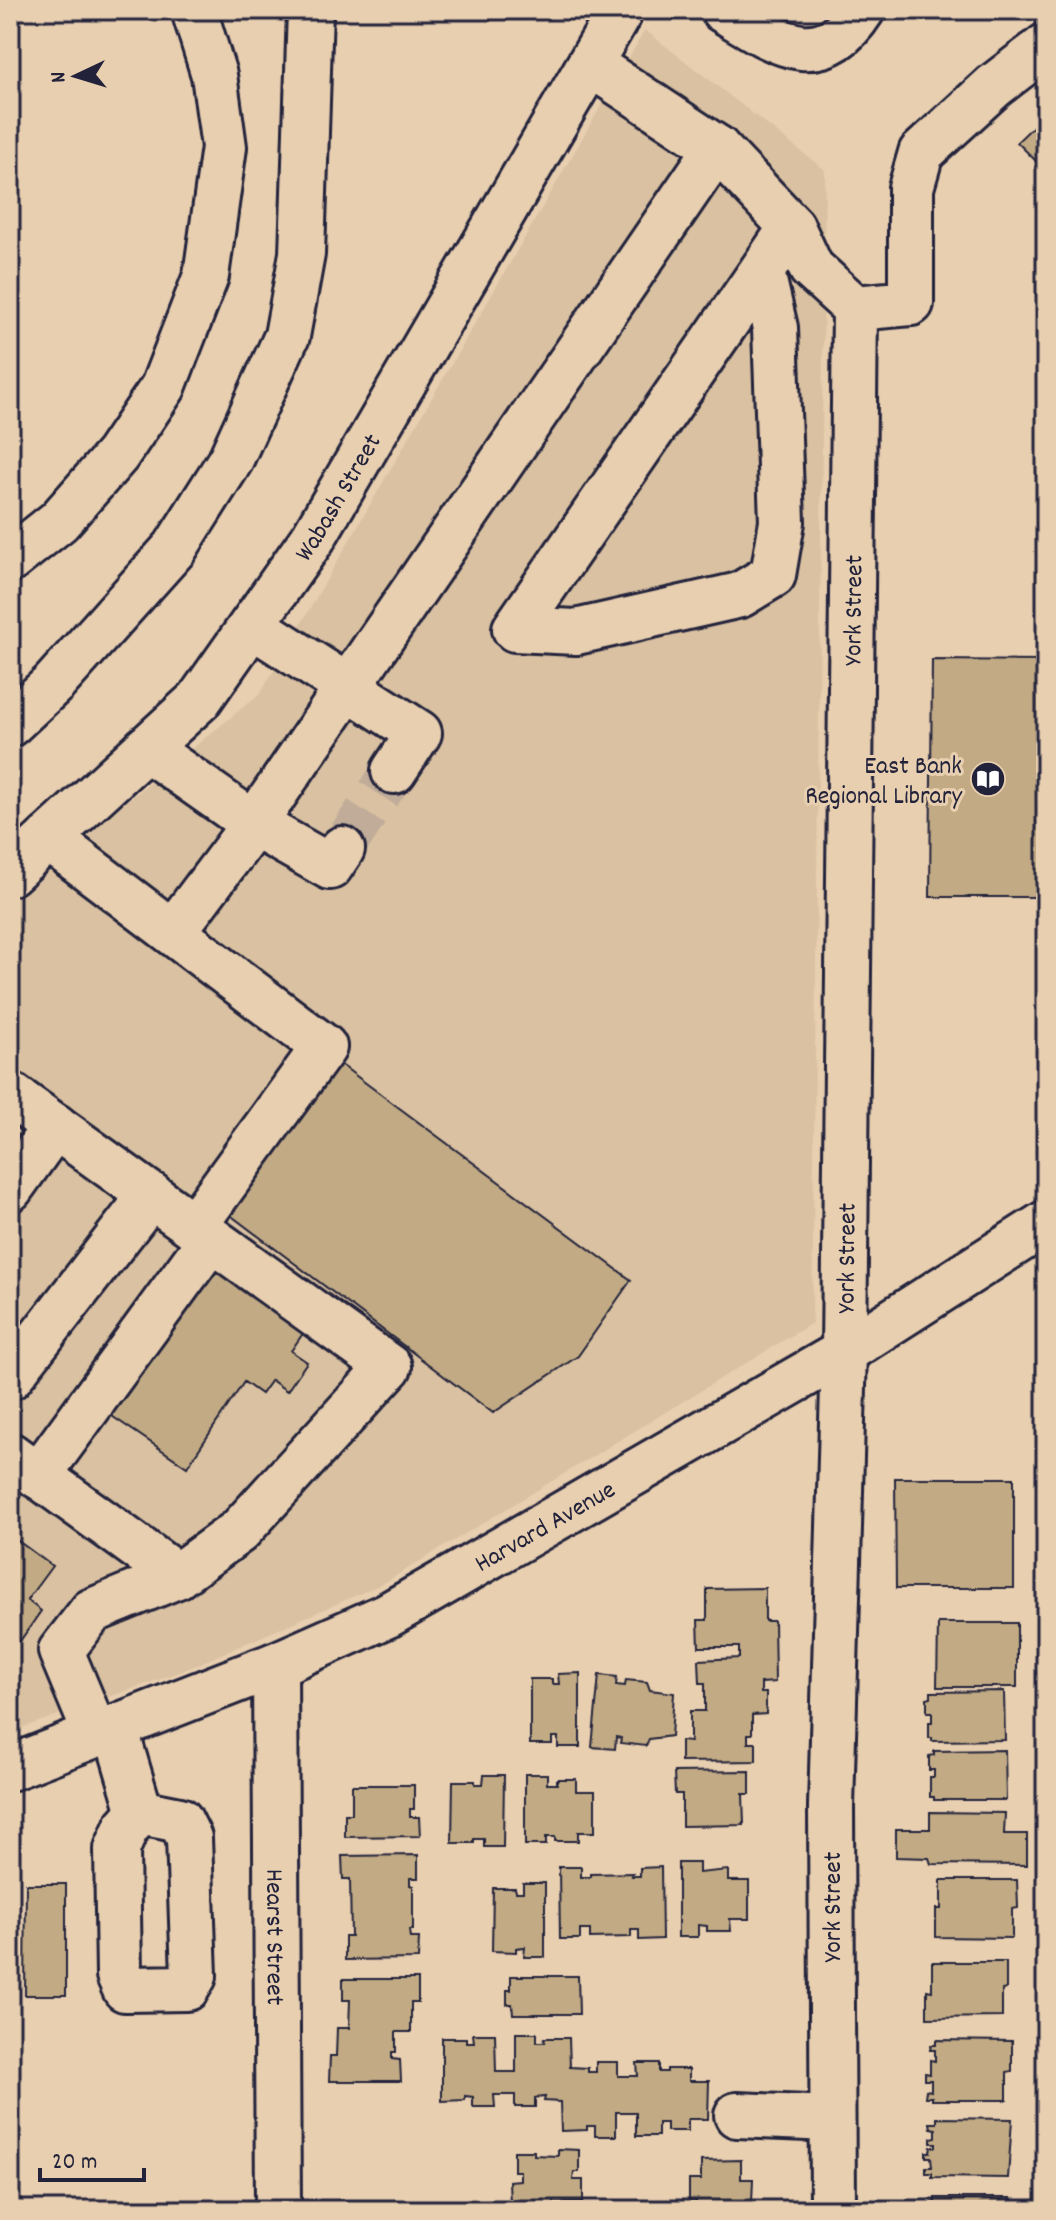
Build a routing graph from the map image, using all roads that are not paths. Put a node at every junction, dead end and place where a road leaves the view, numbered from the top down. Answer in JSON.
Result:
{"nodes":[{"id":1,"x":194,"y":10,"type":"edge"},
{"id":2,"x":310,"y":10,"type":"edge"},
{"id":3,"x":621,"y":10,"type":"edge"},
{"id":4,"x":723,"y":10,"type":"edge"},
{"id":5,"x":862,"y":10,"type":"edge"},
{"id":6,"x":1046,"y":46,"type":"edge"},
{"id":7,"x":590,"y":64,"type":"junction"},
{"id":8,"x":717,"y":148,"type":"junction"},
{"id":9,"x":792,"y":227,"type":"junction"},
{"id":10,"x":762,"y":272,"type":"junction"},
{"id":11,"x":855,"y":308,"type":"junction"},
{"id":12,"x":10,"y":560,"type":"edge"},
{"id":13,"x":252,"y":625,"type":"junction"},
{"id":14,"x":347,"y":687,"type":"junction"},
{"id":15,"x":10,"y":724,"type":"edge"},
{"id":16,"x":146,"y":748,"type":"junction"},
{"id":17,"x":394,"y":771,"type":"tunnel mouth"},
{"id":18,"x":254,"y":824,"type":"junction"},
{"id":19,"x":48,"y":838,"type":"junction"},
{"id":20,"x":342,"y":849,"type":"tunnel mouth"},
{"id":21,"x":10,"y":873,"type":"edge"},
{"id":22,"x":173,"y":932,"type":"junction"},
{"id":23,"x":10,"y":1094,"type":"edge"},
{"id":24,"x":55,"y":1126,"type":"junction"},
{"id":25,"x":10,"y":1189,"type":"edge"},
{"id":26,"x":151,"y":1195,"type":"junction"},
{"id":27,"x":1046,"y":1223,"type":"edge"},
{"id":28,"x":202,"y":1232,"type":"junction"},
{"id":29,"x":844,"y":1352,"type":"junction"},
{"id":30,"x":10,"y":1377,"type":"edge"},
{"id":31,"x":24,"y":1466,"type":"edge"},
{"id":32,"x":177,"y":1576,"type":"junction"},
{"id":33,"x":275,"y":1665,"type":"junction"},
{"id":34,"x":106,"y":1731,"type":"junction"},
{"id":35,"x":10,"y":1768,"type":"edge"},
{"id":36,"x":140,"y":1812,"type":"dead end"},
{"id":37,"x":737,"y":2115,"type":"dead end"},
{"id":38,"x":832,"y":2119,"type":"junction"},
{"id":39,"x":278,"y":2210,"type":"edge"},
{"id":40,"x":833,"y":2210,"type":"edge"}],
"edges":[{"from":1,"to":12,"type":"main road"},
{"from":2,"to":15,"type":"main road"},
{"from":3,"to":7,"type":"main road","name":"Wabash Street"},
{"from":4,"to":5,"type":"main road"},
{"from":6,"to":11,"type":"main road"},
{"from":7,"to":8,"type":"main road"},
{"from":7,"to":13,"type":"main road","name":"Wabash Street"},
{"from":8,"to":9,"type":"main road"},
{"from":8,"to":14,"type":"main road"},
{"from":9,"to":10,"type":"main road"},
{"from":9,"to":11,"type":"main road"},
{"from":10,"to":10,"type":"main road"},
{"from":11,"to":29,"type":"main road","name":"York Street"},
{"from":13,"to":14,"type":"main road"},
{"from":13,"to":16,"type":"main road","name":"Wabash Street"},
{"from":14,"to":17,"type":"main road"},
{"from":14,"to":18,"type":"main road"},
{"from":16,"to":18,"type":"main road"},
{"from":16,"to":19,"type":"main road","name":"Wabash Street"},
{"from":18,"to":20,"type":"main road"},
{"from":18,"to":22,"type":"main road"},
{"from":19,"to":21,"type":"main road","name":"Wabash Street"},
{"from":19,"to":22,"type":"main road"},
{"from":22,"to":28,"type":"main road"},
{"from":23,"to":24,"type":"main road"},
{"from":24,"to":25,"type":"main road"},
{"from":24,"to":26,"type":"main road"},
{"from":26,"to":28,"type":"main road"},
{"from":26,"to":30,"type":"main road"},
{"from":27,"to":29,"type":"main road","name":"Harvard Avenue"},
{"from":28,"to":31,"type":"main road"},
{"from":28,"to":32,"type":"main road"},
{"from":29,"to":33,"type":"main road","name":"Harvard Avenue"},
{"from":29,"to":38,"type":"main road","name":"York Street"},
{"from":31,"to":32,"type":"main road"},
{"from":32,"to":34,"type":"main road"},
{"from":33,"to":34,"type":"main road","name":"Harvard Avenue"},
{"from":33,"to":39,"type":"main road","name":"Hearst Street"},
{"from":34,"to":35,"type":"main road","name":"Harvard Avenue"},
{"from":34,"to":36,"type":"main road"},
{"from":37,"to":38,"type":"main road"},
{"from":38,"to":40,"type":"main road","name":"York Street"}]}
